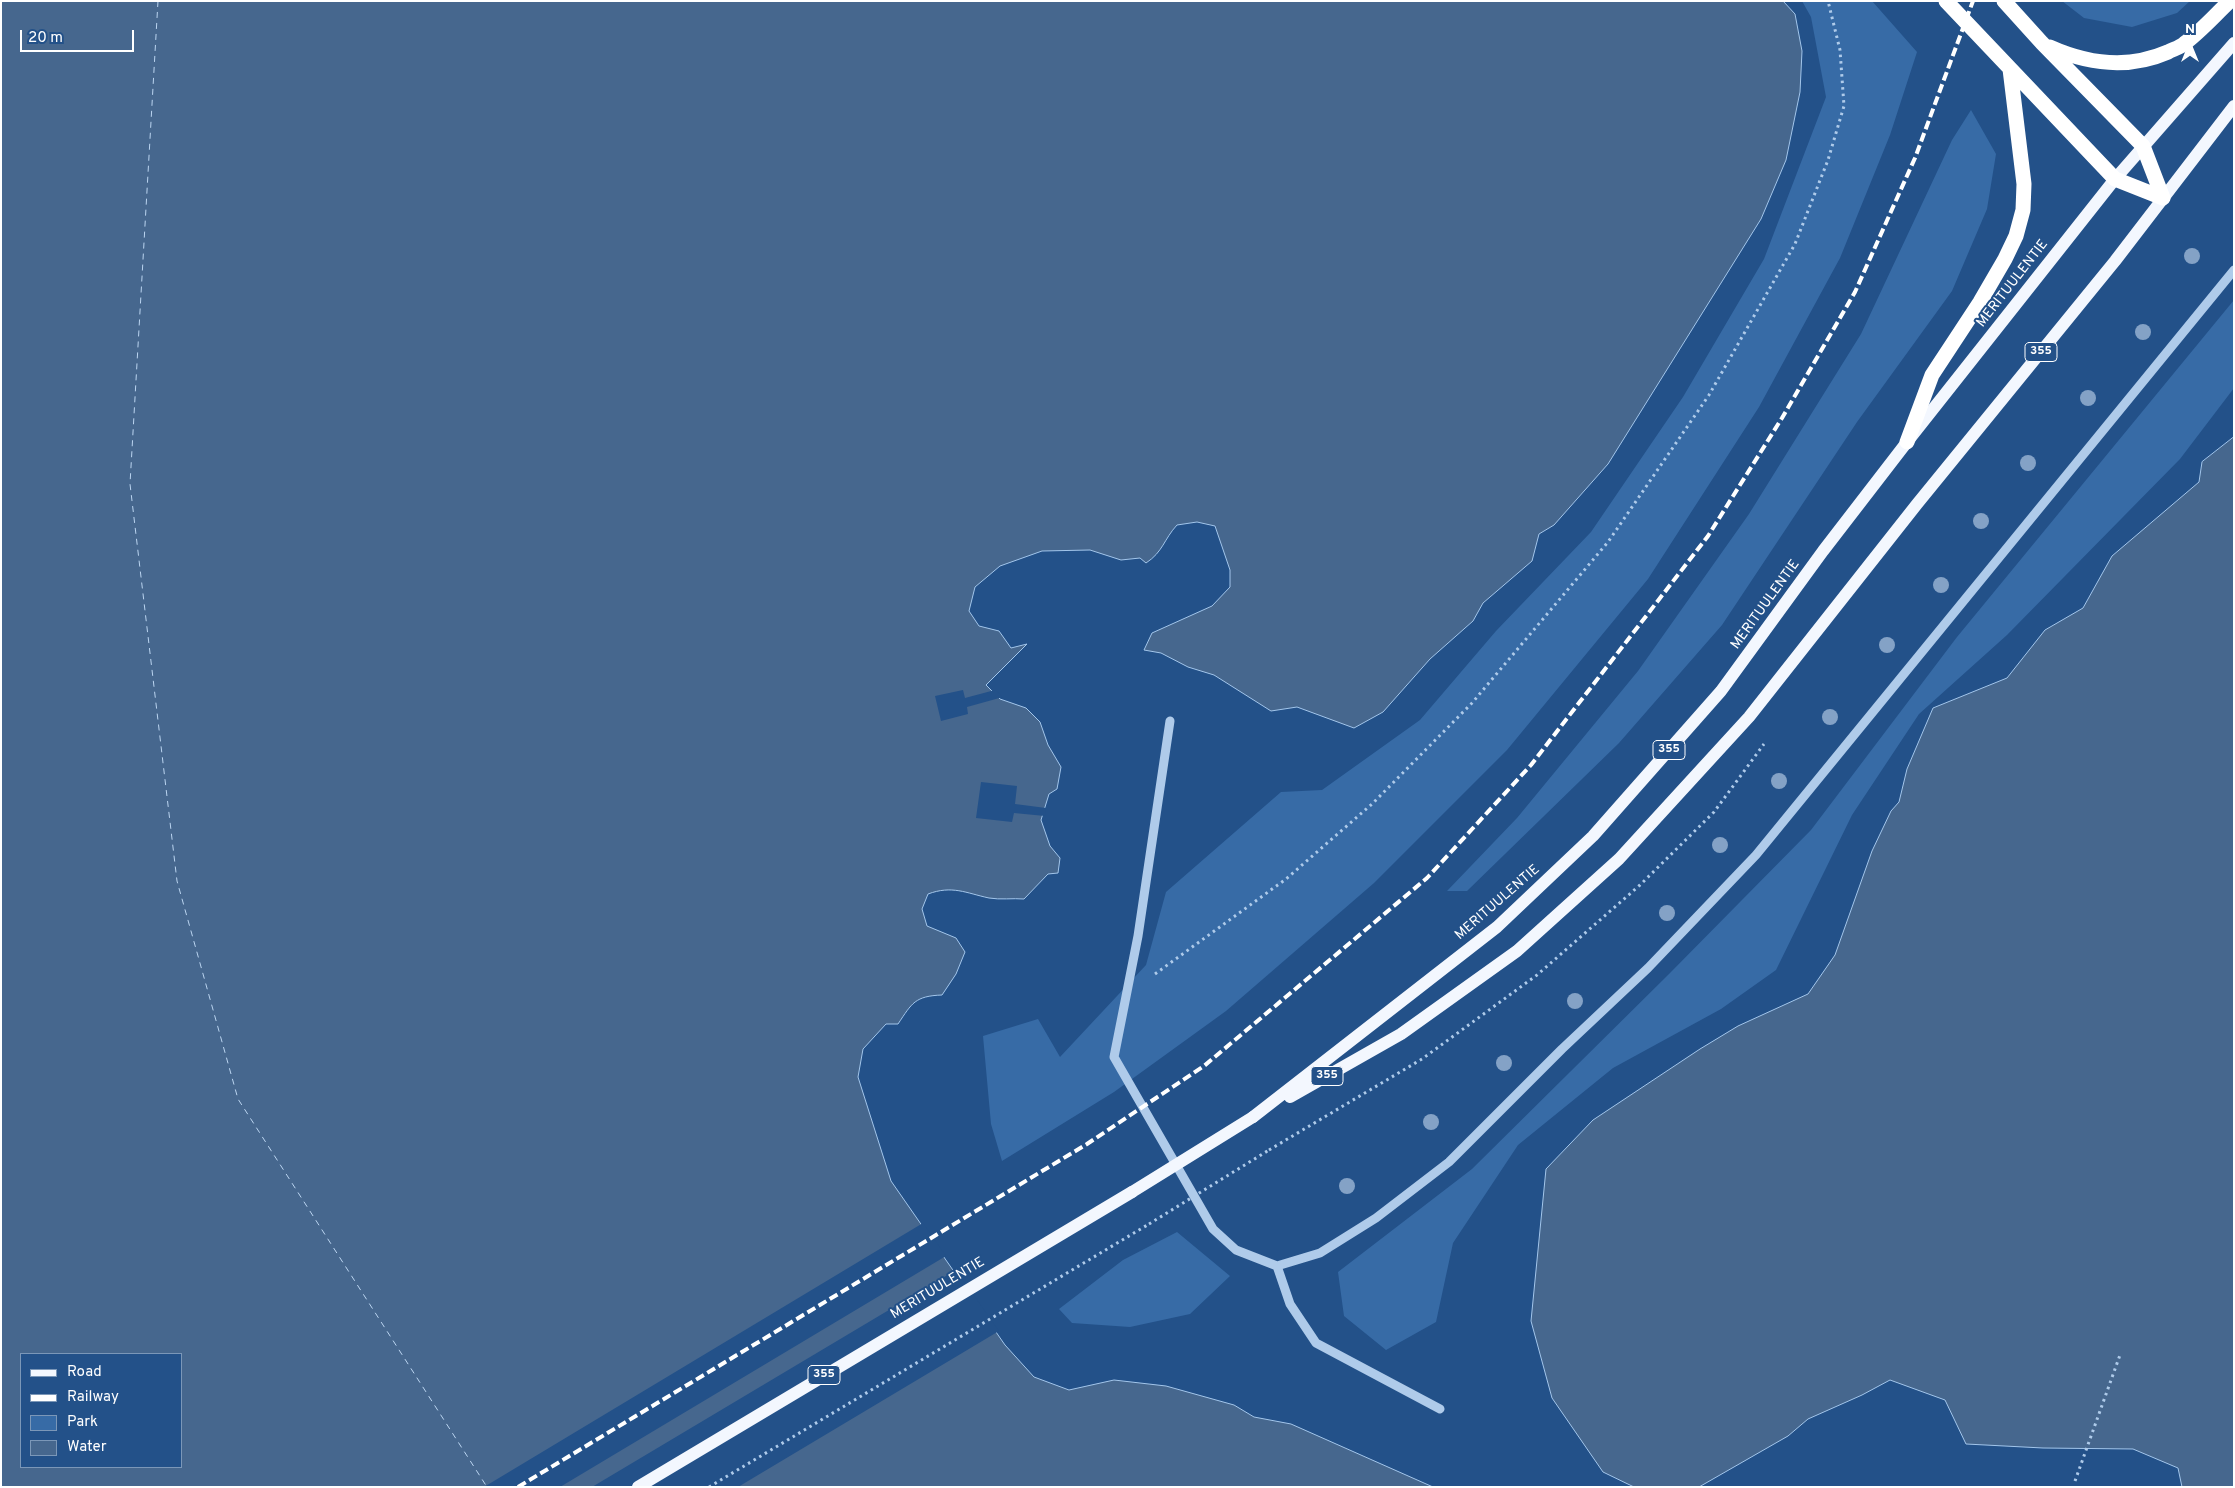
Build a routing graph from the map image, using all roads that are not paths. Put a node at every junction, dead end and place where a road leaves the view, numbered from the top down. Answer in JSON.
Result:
{"nodes":[{"id":1,"x":1946,"y":1,"type":"edge"},
{"id":2,"x":2004,"y":1,"type":"edge"},
{"id":3,"x":2230,"y":1,"type":"edge"},
{"id":4,"x":2042,"y":43,"type":"junction"},
{"id":5,"x":2234,"y":43,"type":"edge"},
{"id":6,"x":2010,"y":69,"type":"junction"},
{"id":7,"x":2234,"y":106,"type":"edge"},
{"id":8,"x":2143,"y":146,"type":"junction"},
{"id":9,"x":2115,"y":179,"type":"junction"},
{"id":10,"x":2163,"y":198,"type":"junction"},
{"id":11,"x":2234,"y":270,"type":"edge"},
{"id":12,"x":1907,"y":442,"type":"junction"},
{"id":13,"x":1170,"y":721,"type":"dead end"},
{"id":14,"x":1253,"y":1117,"type":"junction"},
{"id":15,"x":1277,"y":1266,"type":"junction"},
{"id":16,"x":1440,"y":1409,"type":"dead end"},
{"id":17,"x":638,"y":1487,"type":"edge"}],
"edges":[{"from":1,"to":6,"type":"highway"},
{"from":2,"to":4,"type":"highway"},
{"from":3,"to":4,"type":"highway"},
{"from":4,"to":8,"type":"highway"},
{"from":5,"to":8,"type":"main road","name":"MERITUULENTIE","number":"355"},
{"from":6,"to":9,"type":"highway"},
{"from":6,"to":12,"type":"highway"},
{"from":7,"to":10,"type":"main road","name":"MERITUULENTIE","number":"355"},
{"from":8,"to":9,"type":"main road","name":"MERITUULENTIE","number":"355"},
{"from":8,"to":10,"type":"highway"},
{"from":9,"to":10,"type":"highway"},
{"from":9,"to":12,"type":"main road","name":"MERITUULENTIE","number":"355"},
{"from":10,"to":14,"type":"main road","name":"MERITUULENTIE","number":"355"},
{"from":11,"to":15,"type":"lane"},
{"from":12,"to":14,"type":"main road","name":"MERITUULENTIE","number":"355"},
{"from":13,"to":15,"type":"lane"},
{"from":14,"to":17,"type":"main road","name":"MERITUULENTIE","number":"355","bridge":true},
{"from":15,"to":16,"type":"lane"}]}
